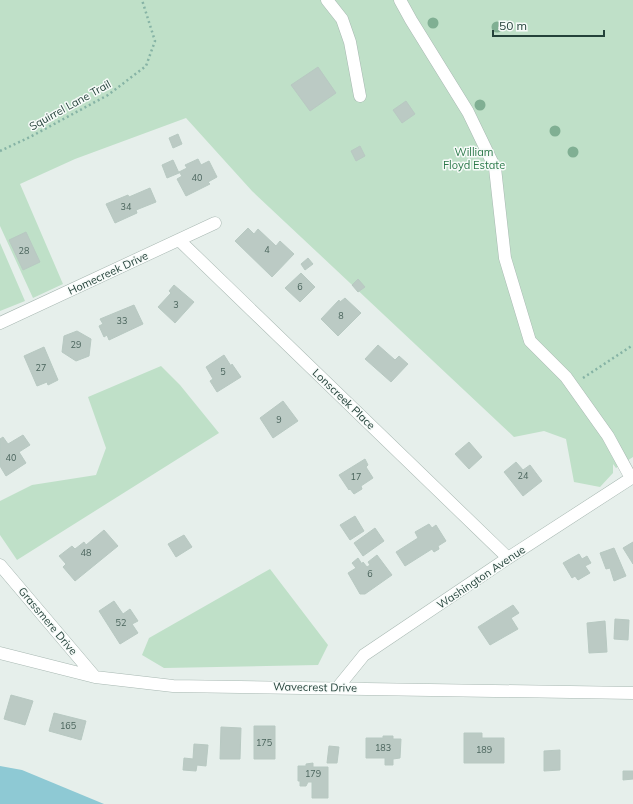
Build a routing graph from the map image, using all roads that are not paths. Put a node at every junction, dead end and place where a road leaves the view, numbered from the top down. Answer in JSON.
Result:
{"nodes":[{"id":1,"x":327,"y":0,"type":"edge"},
{"id":2,"x":400,"y":0,"type":"edge"},
{"id":3,"x":360,"y":96,"type":"dead end"},
{"id":4,"x":215,"y":222,"type":"dead end"},
{"id":5,"x":179,"y":240,"type":"junction"},
{"id":6,"x":0,"y":323,"type":"edge"},
{"id":7,"x":632,"y":477,"type":"edge"},
{"id":8,"x":508,"y":558,"type":"junction"},
{"id":9,"x":0,"y":565,"type":"edge"},
{"id":10,"x":0,"y":653,"type":"edge"},
{"id":11,"x":95,"y":677,"type":"junction"},
{"id":12,"x":338,"y":687,"type":"junction"},
{"id":13,"x":633,"y":693,"type":"edge"}],
"edges":[{"from":1,"to":3,"type":"street"},
{"from":2,"to":7,"type":"street"},
{"from":4,"to":5,"type":"street","name":"Homecreek Drive"},
{"from":5,"to":6,"type":"street","name":"Homecreek Drive"},
{"from":5,"to":8,"type":"street","name":"Lonscreek Place"},
{"from":7,"to":8,"type":"street","name":"Washington Avenue"},
{"from":8,"to":12,"type":"street","name":"Washington Avenue"},
{"from":9,"to":11,"type":"street","name":"Grassmere Drive"},
{"from":10,"to":11,"type":"street","name":"Wavecrest Drive"},
{"from":11,"to":12,"type":"street","name":"Wavecrest Drive"},
{"from":12,"to":13,"type":"street","name":"Wavecrest Drive"}]}
